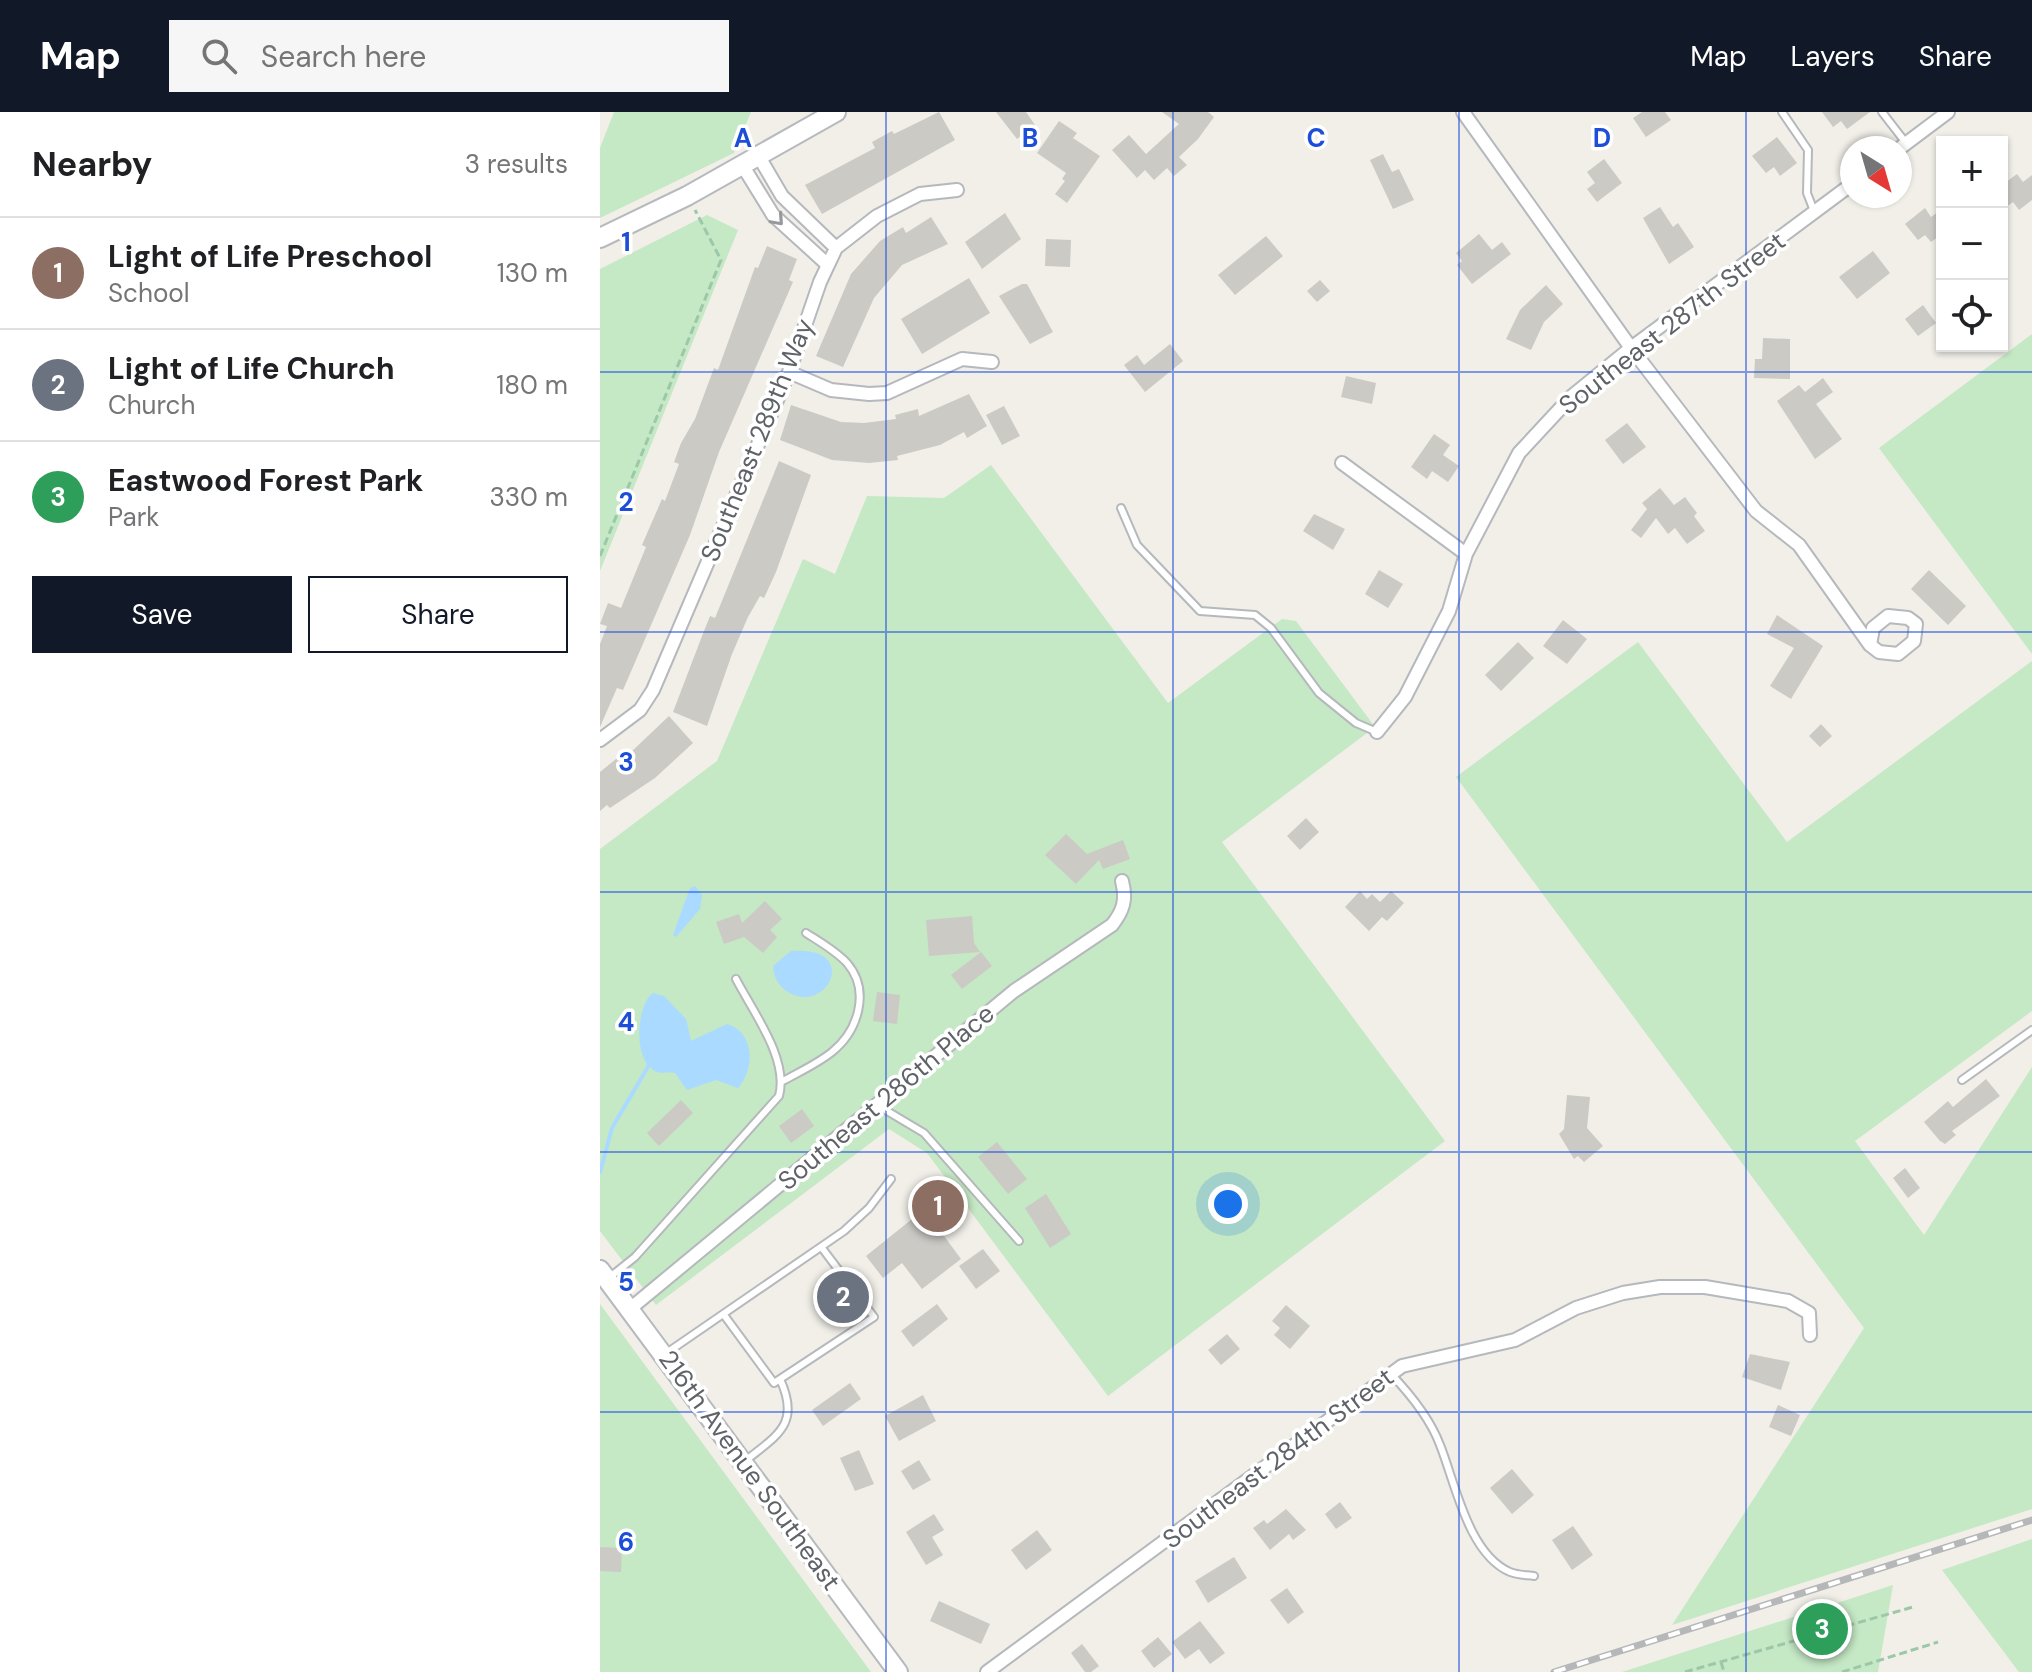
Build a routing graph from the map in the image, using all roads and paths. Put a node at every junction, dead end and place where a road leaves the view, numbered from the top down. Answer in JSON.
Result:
{"nodes":[{"id":1,"x":836,"y":112,"type":"edge"},
{"id":2,"x":1463,"y":112,"type":"edge"},
{"id":3,"x":1782,"y":112,"type":"edge"},
{"id":4,"x":1882,"y":112,"type":"edge"},
{"id":5,"x":1948,"y":112,"type":"edge"},
{"id":6,"x":1897,"y":136,"type":"edge"},
{"id":7,"x":1912,"y":139,"type":"edge"},
{"id":8,"x":749,"y":159,"type":"junction"},
{"id":9,"x":957,"y":190,"type":"dead end"},
{"id":10,"x":1840,"y":193,"type":"edge"},
{"id":11,"x":687,"y":196,"type":"junction"},
{"id":12,"x":1814,"y":212,"type":"junction"},
{"id":13,"x":600,"y":238,"type":"edge"},
{"id":14,"x":836,"y":248,"type":"junction"},
{"id":15,"x":828,"y":265,"type":"junction"},
{"id":16,"x":1631,"y":348,"type":"junction"},
{"id":17,"x":992,"y":362,"type":"dead end"},
{"id":18,"x":789,"y":372,"type":"junction"},
{"id":19,"x":1342,"y":463,"type":"dead end"},
{"id":20,"x":1121,"y":508,"type":"dead end"},
{"id":21,"x":1466,"y":554,"type":"junction"},
{"id":22,"x":600,"y":556,"type":"edge"},
{"id":23,"x":1870,"y":645,"type":"dead end"},
{"id":24,"x":1377,"y":732,"type":"joint"},
{"id":25,"x":600,"y":740,"type":"edge"},
{"id":26,"x":1122,"y":881,"type":"dead end"},
{"id":27,"x":806,"y":933,"type":"dead end"},
{"id":28,"x":736,"y":979,"type":"dead end"},
{"id":29,"x":2032,"y":1030,"type":"edge"},
{"id":30,"x":1962,"y":1080,"type":"dead end"},
{"id":31,"x":783,"y":1081,"type":"junction"},
{"id":32,"x":877,"y":1105,"type":"junction"},
{"id":33,"x":891,"y":1179,"type":"dead end"},
{"id":34,"x":1019,"y":1241,"type":"dead end"},
{"id":35,"x":822,"y":1248,"type":"junction"},
{"id":36,"x":604,"y":1274,"type":"edge"},
{"id":37,"x":631,"y":1308,"type":"junction"},
{"id":38,"x":724,"y":1315,"type":"junction"},
{"id":39,"x":1810,"y":1335,"type":"dead end"},
{"id":40,"x":665,"y":1354,"type":"junction"},
{"id":41,"x":1391,"y":1374,"type":"junction"},
{"id":42,"x":780,"y":1379,"type":"junction"},
{"id":43,"x":744,"y":1462,"type":"junction"},
{"id":44,"x":1534,"y":1576,"type":"dead end"},
{"id":45,"x":1913,"y":1607,"type":"dead end"},
{"id":46,"x":1938,"y":1642,"type":"dead end"},
{"id":47,"x":1721,"y":1662,"type":"junction"},
{"id":48,"x":898,"y":1672,"type":"edge"},
{"id":49,"x":987,"y":1672,"type":"edge"},
{"id":50,"x":1685,"y":1672,"type":"edge"},
{"id":51,"x":1724,"y":1672,"type":"edge"},
{"id":52,"x":1842,"y":1672,"type":"edge"}],
"edges":[{"from":1,"to":8,"type":"street"},
{"from":2,"to":16,"type":"street"},
{"from":3,"to":12,"type":"lane"},
{"from":4,"to":6,"type":"lane"},
{"from":5,"to":7,"type":"street"},
{"from":8,"to":11,"type":"street"},
{"from":8,"to":14,"type":"street"},
{"from":8,"to":15,"type":"street","one_way":true},
{"from":9,"to":14,"type":"street","name":"Southeast 289th Way"},
{"from":10,"to":12,"type":"street","name":"Southeast 287th Street"},
{"from":11,"to":13,"type":"street"},
{"from":11,"to":22,"type":"path"},
{"from":12,"to":16,"type":"street","name":"Southeast 287th Street"},
{"from":14,"to":15,"type":"street","name":"Southeast 289th Way"},
{"from":15,"to":18,"type":"street","name":"Southeast 289th Way"},
{"from":16,"to":21,"type":"street","name":"Southeast 287th Street"},
{"from":16,"to":23,"type":"street"},
{"from":17,"to":18,"type":"street"},
{"from":18,"to":25,"type":"street","name":"Southeast 289th Way"},
{"from":19,"to":21,"type":"street"},
{"from":20,"to":24,"type":"lane"},
{"from":21,"to":24,"type":"street","name":"Southeast 287th Street"},
{"from":26,"to":32,"type":"street","name":"Southeast 286th Place"},
{"from":27,"to":31,"type":"lane"},
{"from":28,"to":31,"type":"lane"},
{"from":29,"to":30,"type":"lane"},
{"from":31,"to":36,"type":"lane"},
{"from":32,"to":34,"type":"lane"},
{"from":32,"to":37,"type":"street","name":"Southeast 286th Place"},
{"from":33,"to":35,"type":"lane"},
{"from":35,"to":38,"type":"lane"},
{"from":35,"to":42,"type":"lane"},
{"from":36,"to":37,"type":"street","name":"216th Avenue Southeast"},
{"from":37,"to":40,"type":"street","name":"216th Avenue Southeast"},
{"from":38,"to":40,"type":"lane"},
{"from":38,"to":42,"type":"lane"},
{"from":39,"to":41,"type":"street","name":"Southeast 284th Street"},
{"from":40,"to":43,"type":"street","name":"216th Avenue Southeast"},
{"from":41,"to":44,"type":"lane"},
{"from":41,"to":49,"type":"street","name":"Southeast 284th Street"},
{"from":42,"to":43,"type":"lane"},
{"from":43,"to":48,"type":"street","name":"216th Avenue Southeast"},
{"from":45,"to":47,"type":"path"},
{"from":46,"to":52,"type":"path"},
{"from":47,"to":50,"type":"path"},
{"from":47,"to":51,"type":"path"}]}
